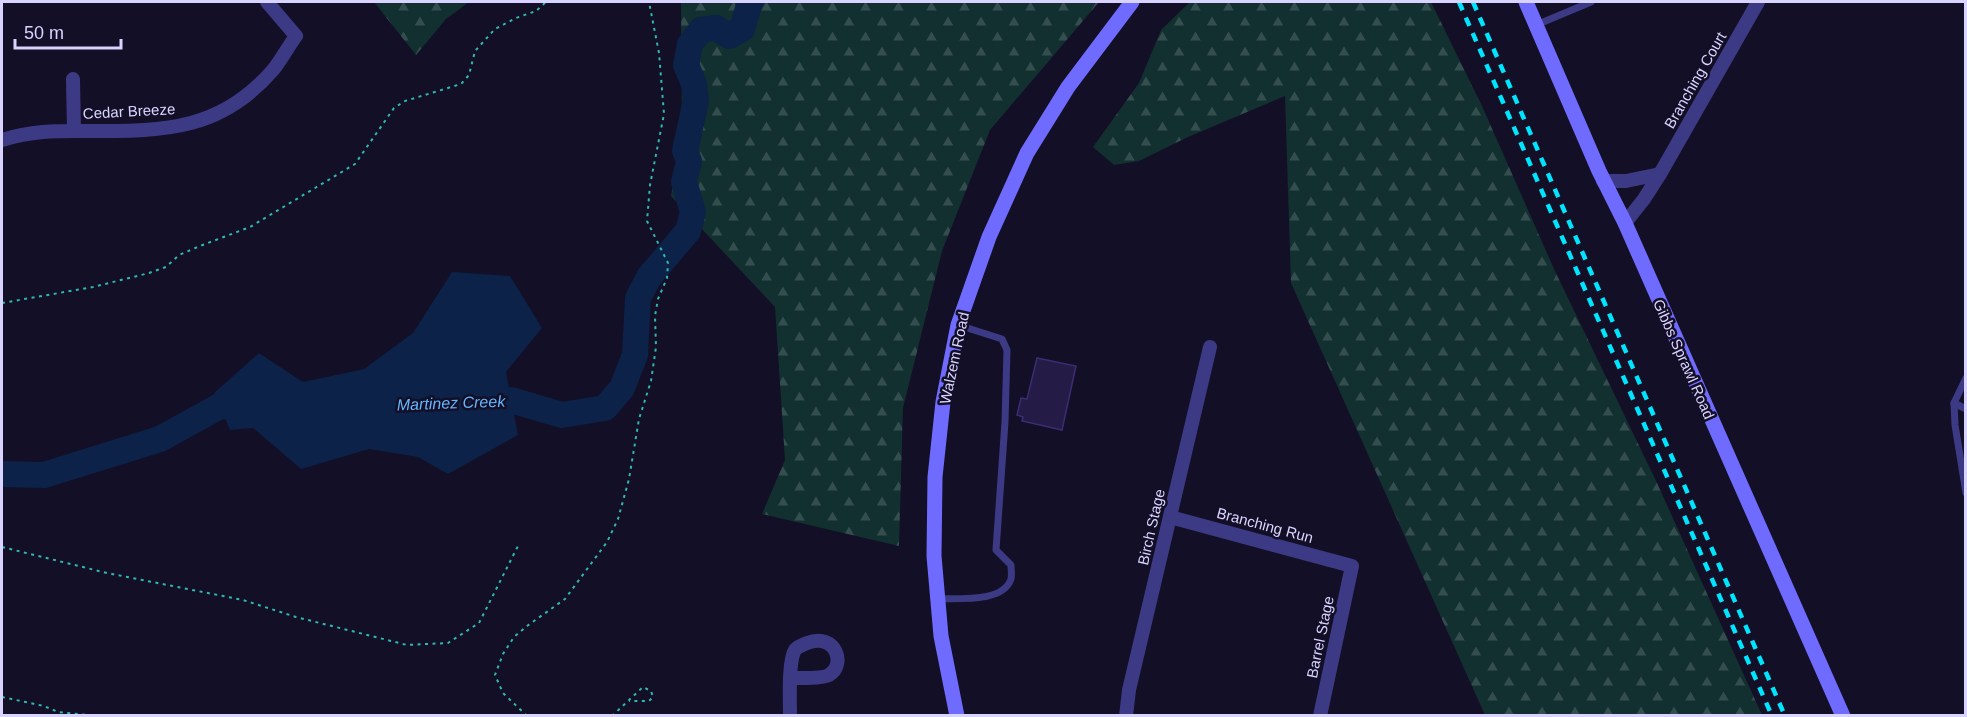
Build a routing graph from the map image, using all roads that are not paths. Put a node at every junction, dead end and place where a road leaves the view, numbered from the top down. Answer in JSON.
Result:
{"nodes":[{"id":1,"x":267,"y":2,"type":"edge"},
{"id":2,"x":1526,"y":2,"type":"edge"},
{"id":3,"x":1592,"y":2,"type":"edge"},
{"id":4,"x":1758,"y":2,"type":"edge"},
{"id":5,"x":1134,"y":3,"type":"edge"},
{"id":6,"x":1536,"y":25,"type":"junction"},
{"id":7,"x":73,"y":79,"type":"dead end"},
{"id":8,"x":74,"y":131,"type":"junction"},
{"id":9,"x":2,"y":140,"type":"edge"},
{"id":10,"x":1660,"y":174,"type":"junction"},
{"id":11,"x":1604,"y":181,"type":"junction"},
{"id":12,"x":1625,"y":223,"type":"junction"},
{"id":13,"x":958,"y":325,"type":"junction"},
{"id":14,"x":1210,"y":347,"type":"dead end"},
{"id":15,"x":1965,"y":378,"type":"edge"},
{"id":16,"x":1954,"y":403,"type":"junction"},
{"id":17,"x":1965,"y":410,"type":"edge"},
{"id":18,"x":1965,"y":493,"type":"edge"},
{"id":19,"x":1170,"y":517,"type":"junction"},
{"id":20,"x":1352,"y":566,"type":"joint"},
{"id":21,"x":938,"y":599,"type":"junction"},
{"id":22,"x":791,"y":678,"type":"dead end"},
{"id":23,"x":790,"y":716,"type":"edge"},
{"id":24,"x":957,"y":716,"type":"edge"},
{"id":25,"x":1126,"y":716,"type":"edge"},
{"id":26,"x":1320,"y":716,"type":"edge"},
{"id":27,"x":1843,"y":716,"type":"edge"}],
"edges":[{"from":1,"to":8,"type":"street","name":"Cedar Breeze"},
{"from":2,"to":6,"type":"main road","name":"Gibbs Sprawl Road"},
{"from":3,"to":6,"type":"lane"},
{"from":4,"to":10,"type":"street","name":"Branching Court"},
{"from":5,"to":13,"type":"main road","name":"Walzem Road"},
{"from":6,"to":11,"type":"main road","name":"Gibbs Sprawl Road"},
{"from":7,"to":8,"type":"street"},
{"from":8,"to":9,"type":"street","name":"Cedar Breeze"},
{"from":10,"to":11,"type":"street"},
{"from":10,"to":12,"type":"street","name":"Branching Court"},
{"from":11,"to":12,"type":"main road","name":"Gibbs Sprawl Road"},
{"from":12,"to":27,"type":"main road","name":"Gibbs Sprawl Road"},
{"from":13,"to":21,"type":"main road","name":"Walzem Road"},
{"from":13,"to":21,"type":"lane"},
{"from":14,"to":19,"type":"street","name":"Birch Stage"},
{"from":15,"to":16,"type":"lane"},
{"from":16,"to":17,"type":"lane"},
{"from":16,"to":18,"type":"lane"},
{"from":19,"to":20,"type":"street","name":"Branching Run"},
{"from":19,"to":25,"type":"street","name":"Birch Stage"},
{"from":20,"to":26,"type":"street","name":"Barrel Stage"},
{"from":21,"to":24,"type":"main road","name":"Walzem Road"},
{"from":22,"to":23,"type":"street"}]}
